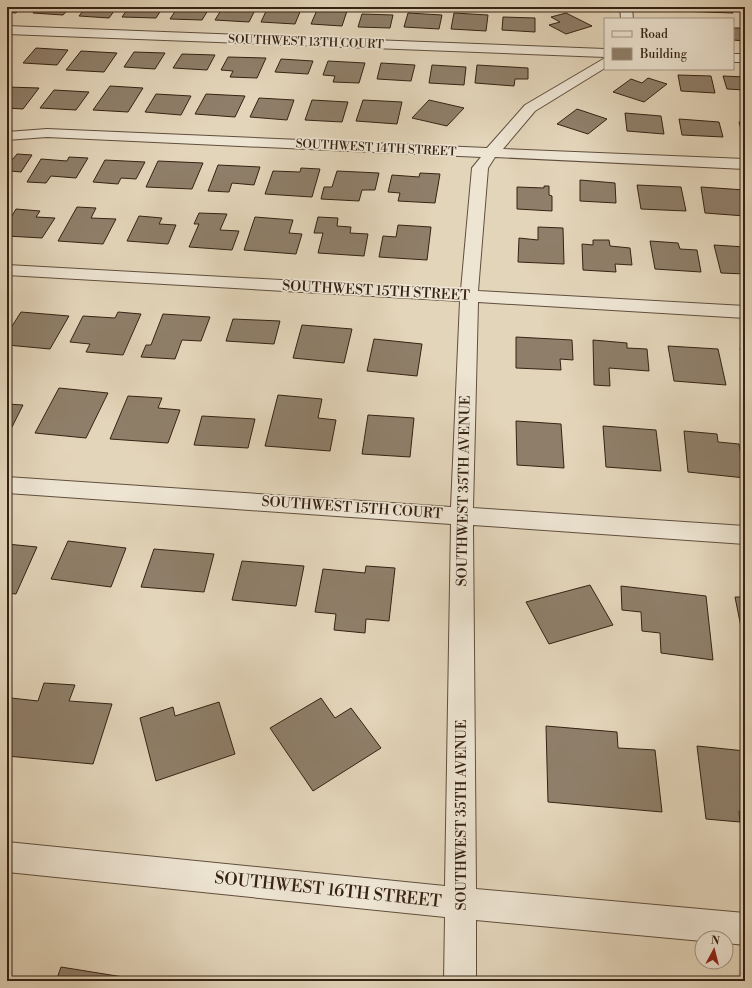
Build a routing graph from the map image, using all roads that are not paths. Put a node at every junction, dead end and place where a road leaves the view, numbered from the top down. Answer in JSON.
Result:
{"nodes":[{"id":1,"x":626,"y":7,"type":"edge"},
{"id":2,"x":627,"y":18,"type":"edge"},
{"id":3,"x":7,"y":30,"type":"edge"},
{"id":4,"x":604,"y":53,"type":"edge"},
{"id":5,"x":734,"y":58,"type":"edge"},
{"id":6,"x":745,"y":58,"type":"edge"},
{"id":7,"x":604,"y":63,"type":"edge"},
{"id":8,"x":7,"y":136,"type":"edge"},
{"id":9,"x":491,"y":153,"type":"junction"},
{"id":10,"x":745,"y":164,"type":"edge"},
{"id":11,"x":7,"y":270,"type":"edge"},
{"id":12,"x":469,"y":296,"type":"junction"},
{"id":13,"x":745,"y":312,"type":"edge"},
{"id":14,"x":7,"y":485,"type":"edge"},
{"id":15,"x":462,"y":515,"type":"junction"},
{"id":16,"x":745,"y":535,"type":"edge"},
{"id":17,"x":7,"y":857,"type":"edge"},
{"id":18,"x":462,"y":903,"type":"junction"},
{"id":19,"x":745,"y":928,"type":"edge"},
{"id":20,"x":460,"y":981,"type":"edge"}],
"edges":[{"from":1,"to":2,"type":"street"},
{"from":3,"to":4,"type":"street","name":"SOUTHWEST 13TH COURT"},
{"from":5,"to":6,"type":"street"},
{"from":7,"to":9,"type":"street","name":"SOUTHWEST 35TH AVENUE"},
{"from":8,"to":9,"type":"street","name":"SOUTHWEST 14TH STREET"},
{"from":9,"to":10,"type":"street","name":"SOUTHWEST 14TH STREET"},
{"from":9,"to":12,"type":"street","name":"SOUTHWEST 35TH AVENUE"},
{"from":11,"to":12,"type":"street","name":"SOUTHWEST 15TH STREET"},
{"from":12,"to":13,"type":"street","name":"SOUTHWEST 15TH STREET"},
{"from":12,"to":15,"type":"street","name":"SOUTHWEST 35TH AVENUE"},
{"from":14,"to":15,"type":"street","name":"SOUTHWEST 15TH COURT"},
{"from":15,"to":16,"type":"street","name":"SOUTHWEST 15TH COURT"},
{"from":15,"to":18,"type":"street","name":"SOUTHWEST 35TH AVENUE"},
{"from":17,"to":18,"type":"street","name":"SOUTHWEST 16TH STREET"},
{"from":18,"to":19,"type":"street","name":"SOUTHWEST 16TH STREET"},
{"from":18,"to":20,"type":"street","name":"SOUTHWEST 35TH AVENUE"}]}
